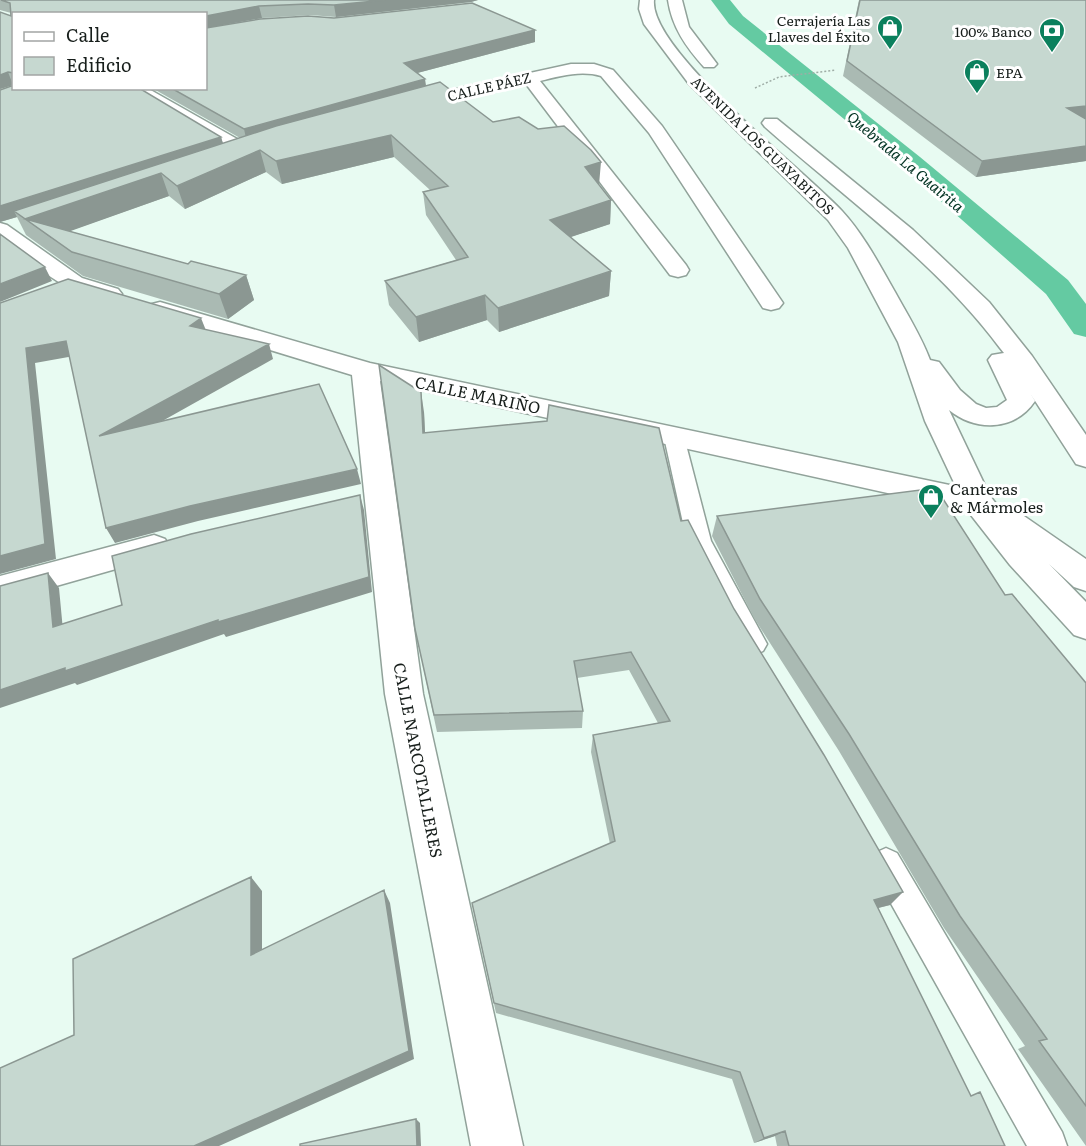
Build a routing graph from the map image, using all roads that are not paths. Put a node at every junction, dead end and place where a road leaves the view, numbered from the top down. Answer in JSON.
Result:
{"nodes":[{"id":1,"x":647,"y":0,"type":"edge"},
{"id":2,"x":675,"y":0,"type":"edge"},
{"id":3,"x":529,"y":77,"type":"junction"},
{"id":4,"x":722,"y":77,"type":"dead end"},
{"id":5,"x":131,"y":91,"type":"edge"},
{"id":6,"x":389,"y":109,"type":"edge"},
{"id":7,"x":760,"y":113,"type":"dead end"},
{"id":8,"x":266,"y":146,"type":"edge"},
{"id":9,"x":246,"y":152,"type":"junction"},
{"id":10,"x":224,"y":159,"type":"edge"},
{"id":11,"x":27,"y":225,"type":"edge"},
{"id":12,"x":2,"y":232,"type":"edge"},
{"id":13,"x":916,"y":246,"type":"junction"},
{"id":14,"x":678,"y":270,"type":"dead end"},
{"id":15,"x":771,"y":303,"type":"dead end"},
{"id":16,"x":911,"y":342,"type":"junction"},
{"id":17,"x":366,"y":370,"type":"junction"},
{"id":18,"x":674,"y":437,"type":"junction"},
{"id":19,"x":1086,"y":457,"type":"edge"},
{"id":20,"x":978,"y":502,"type":"junction"},
{"id":21,"x":187,"y":538,"type":"edge"},
{"id":22,"x":1086,"y":578,"type":"edge"},
{"id":23,"x":0,"y":589,"type":"edge"},
{"id":24,"x":1086,"y":625,"type":"edge"},
{"id":25,"x":767,"y":665,"type":"edge"},
{"id":26,"x":873,"y":842,"type":"edge"},
{"id":27,"x":497,"y":1146,"type":"edge"},
{"id":28,"x":1048,"y":1146,"type":"edge"}],
"edges":[{"from":1,"to":16,"type":"street","name":"AVENIDA LOS GUAYABITOS"},
{"from":2,"to":4,"type":"street","name":"AVENIDA LOS GUAYABITOS"},
{"from":3,"to":6,"type":"street","name":"CALLE PÁEZ"},
{"from":3,"to":14,"type":"street"},
{"from":3,"to":15,"type":"street","name":"CALLE PÁEZ"},
{"from":5,"to":9,"type":"street"},
{"from":7,"to":13,"type":"street","name":"AVENIDA LOS GUAYABITOS"},
{"from":8,"to":9,"type":"street"},
{"from":9,"to":10,"type":"street"},
{"from":11,"to":12,"type":"street"},
{"from":12,"to":17,"type":"street","name":"CALLE MARIÑO"},
{"from":13,"to":16,"type":"street"},
{"from":13,"to":19,"type":"street","name":"AVENIDA LOS GUAYABITOS"},
{"from":16,"to":20,"type":"street","name":"AVENIDA LOS GUAYABITOS"},
{"from":17,"to":18,"type":"street","name":"CALLE MARIÑO"},
{"from":17,"to":27,"type":"street","name":"CALLE NARCOTALLERES"},
{"from":18,"to":20,"type":"street","name":"CALLE MARIÑO"},
{"from":18,"to":25,"type":"lane"},
{"from":20,"to":22,"type":"street","name":"CALLE MARIÑO"},
{"from":20,"to":24,"type":"street","name":"AVENIDA LOS GUAYABITOS"},
{"from":21,"to":23,"type":"street"},
{"from":26,"to":28,"type":"lane"}]}
